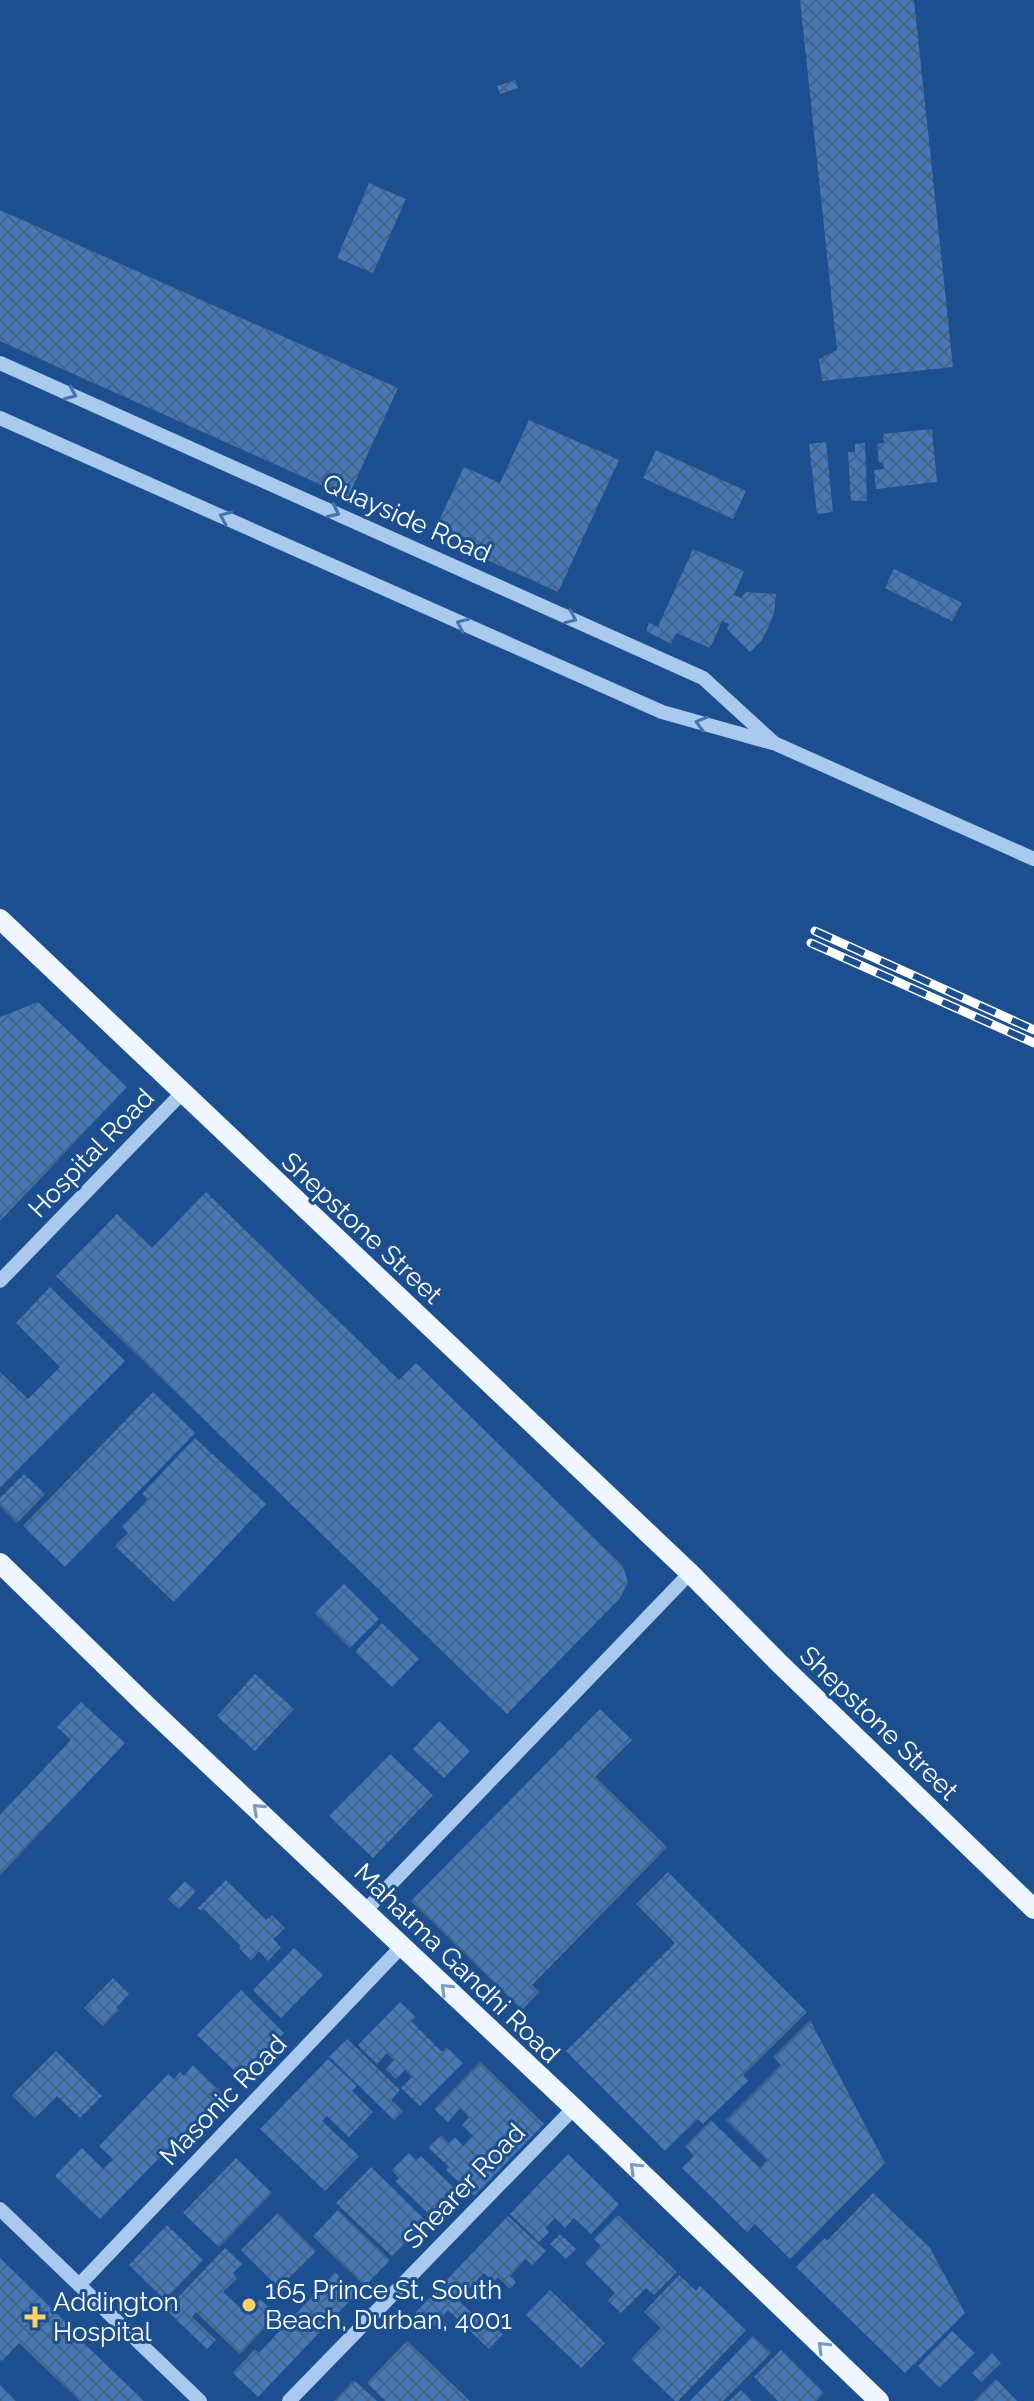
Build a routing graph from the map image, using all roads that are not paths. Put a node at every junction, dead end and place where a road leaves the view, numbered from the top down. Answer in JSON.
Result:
{"nodes":[{"id":1,"x":0,"y":363,"type":"edge"},
{"id":2,"x":0,"y":418,"type":"edge"},
{"id":3,"x":776,"y":744,"type":"junction"},
{"id":4,"x":1034,"y":859,"type":"edge"},
{"id":5,"x":0,"y":919,"type":"edge"},
{"id":6,"x":182,"y":1093,"type":"junction"},
{"id":7,"x":0,"y":1281,"type":"edge"},
{"id":8,"x":0,"y":1563,"type":"edge"},
{"id":9,"x":690,"y":1573,"type":"junction"},
{"id":10,"x":1034,"y":1909,"type":"edge"},
{"id":11,"x":365,"y":1911,"type":"junction"},
{"id":12,"x":402,"y":1946,"type":"junction"},
{"id":13,"x":574,"y":2108,"type":"junction"},
{"id":14,"x":0,"y":2209,"type":"edge"},
{"id":15,"x":79,"y":2285,"type":"junction"},
{"id":16,"x":200,"y":2401,"type":"edge"},
{"id":17,"x":289,"y":2401,"type":"edge"},
{"id":18,"x":879,"y":2401,"type":"edge"}],
"edges":[{"from":1,"to":3,"type":"street","name":"Quayside Road","one_way":true},
{"from":3,"to":2,"type":"street","name":"Quayside Road","one_way":true},
{"from":3,"to":4,"type":"street","name":"Quayside Road"},
{"from":5,"to":6,"type":"main road","name":"Shepstone Street"},
{"from":6,"to":7,"type":"street","name":"Hospital Road"},
{"from":6,"to":9,"type":"main road","name":"Shepstone Street"},
{"from":11,"to":8,"type":"main road","name":"Mahatma Gandhi Road","one_way":true},
{"from":9,"to":10,"type":"main road","name":"Shepstone Street"},
{"from":9,"to":11,"type":"street"},
{"from":11,"to":12,"type":"main road","name":"Mahatma Gandhi Road"},
{"from":13,"to":12,"type":"main road","name":"Mahatma Gandhi Road","one_way":true},
{"from":12,"to":15,"type":"street","name":"Masonic Road"},
{"from":13,"to":17,"type":"street","name":"Shearer Road"},
{"from":18,"to":13,"type":"main road","name":"Mahatma Gandhi Road","one_way":true},
{"from":14,"to":15,"type":"street"},
{"from":15,"to":16,"type":"street"}]}
